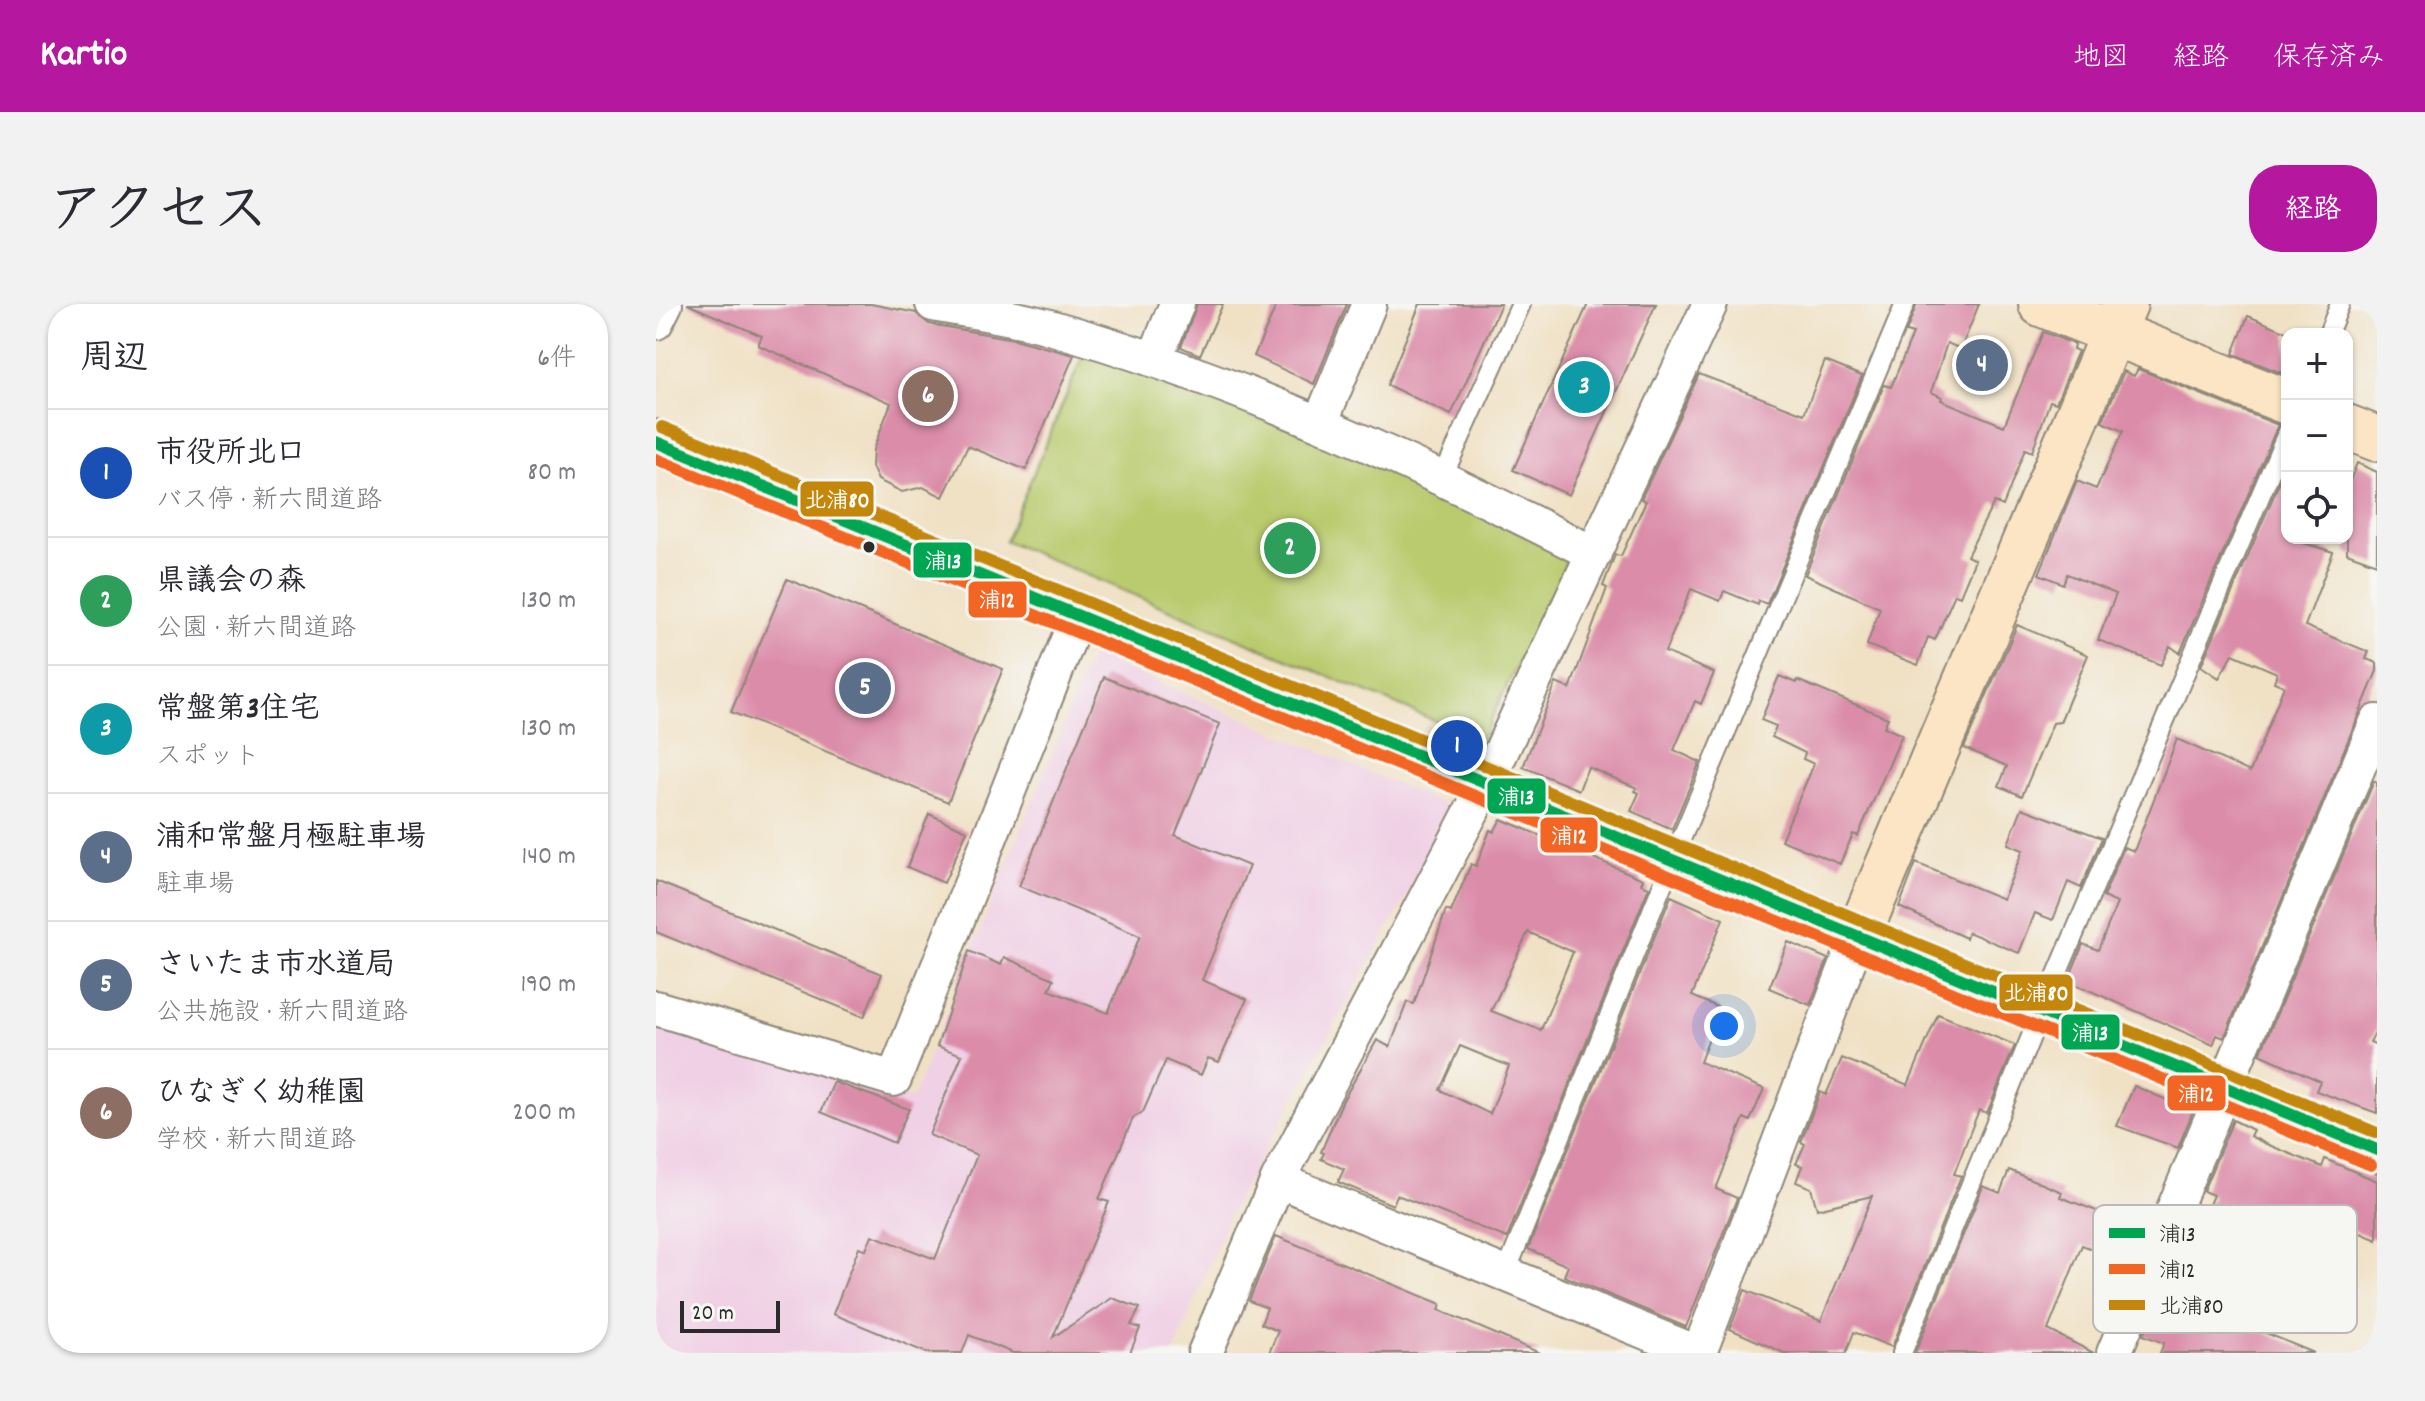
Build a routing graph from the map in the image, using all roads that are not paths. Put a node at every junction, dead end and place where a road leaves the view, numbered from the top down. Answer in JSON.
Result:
{"nodes":[{"id":1,"x":665,"y":304,"type":"edge"},
{"id":2,"x":933,"y":304,"type":"edge"},
{"id":3,"x":1177,"y":304,"type":"edge"},
{"id":4,"x":1369,"y":304,"type":"edge"},
{"id":5,"x":1521,"y":304,"type":"edge"},
{"id":6,"x":1710,"y":304,"type":"edge"},
{"id":7,"x":1905,"y":304,"type":"edge"},
{"id":8,"x":2041,"y":304,"type":"edge"},
{"id":9,"x":2340,"y":304,"type":"edge"},
{"id":10,"x":2119,"y":318,"type":"edge"},
{"id":11,"x":656,"y":322,"type":"edge"},
{"id":12,"x":2330,"y":328,"type":"edge"},
{"id":13,"x":1155,"y":358,"type":"junction"},
{"id":14,"x":2283,"y":400,"type":"edge"},
{"id":15,"x":1321,"y":421,"type":"junction"},
{"id":16,"x":2353,"y":429,"type":"edge"},
{"id":17,"x":2377,"y":439,"type":"edge"},
{"id":18,"x":656,"y":442,"type":"edge"},
{"id":19,"x":2281,"y":447,"type":"edge"},
{"id":20,"x":1443,"y":476,"type":"junction"},
{"id":21,"x":1594,"y":554,"type":"junction"},
{"id":22,"x":1078,"y":615,"type":"junction"},
{"id":23,"x":2377,"y":722,"type":"edge"},
{"id":24,"x":1486,"y":784,"type":"junction"},
{"id":25,"x":1672,"y":861,"type":"junction"},
{"id":26,"x":1858,"y":936,"type":"junction"},
{"id":27,"x":656,"y":1008,"type":"edge"},
{"id":28,"x":2041,"y":1012,"type":"junction"},
{"id":29,"x":2226,"y":1087,"type":"junction"},
{"id":30,"x":2377,"y":1150,"type":"edge"},
{"id":31,"x":1278,"y":1180,"type":"junction"},
{"id":32,"x":2176,"y":1205,"type":"edge"},
{"id":33,"x":1505,"y":1275,"type":"junction"},
{"id":34,"x":2122,"y":1333,"type":"edge"},
{"id":35,"x":1205,"y":1353,"type":"edge"},
{"id":36,"x":1698,"y":1353,"type":"edge"},
{"id":37,"x":1902,"y":1353,"type":"edge"},
{"id":38,"x":2114,"y":1353,"type":"edge"}],
"edges":[{"from":1,"to":11,"type":"street"},
{"from":2,"to":13,"type":"street"},
{"from":3,"to":13,"type":"street"},
{"from":4,"to":15,"type":"street"},
{"from":5,"to":20,"type":"lane"},
{"from":6,"to":21,"type":"street"},
{"from":7,"to":25,"type":"lane"},
{"from":8,"to":10,"type":"street"},
{"from":9,"to":12,"type":"lane"},
{"from":10,"to":14,"type":"street"},
{"from":10,"to":26,"type":"street"},
{"from":13,"to":15,"type":"street"},
{"from":15,"to":20,"type":"street"},
{"from":16,"to":17,"type":"street"},
{"from":18,"to":22,"type":"main road"},
{"from":19,"to":28,"type":"lane"},
{"from":20,"to":21,"type":"street"},
{"from":21,"to":24,"type":"street"},
{"from":22,"to":24,"type":"main road"},
{"from":22,"to":27,"type":"street"},
{"from":23,"to":29,"type":"street"},
{"from":24,"to":25,"type":"main road"},
{"from":24,"to":31,"type":"street"},
{"from":25,"to":26,"type":"main road"},
{"from":25,"to":33,"type":"lane"},
{"from":26,"to":28,"type":"main road"},
{"from":26,"to":36,"type":"street"},
{"from":28,"to":29,"type":"main road"},
{"from":28,"to":37,"type":"lane"},
{"from":29,"to":30,"type":"main road"},
{"from":29,"to":32,"type":"street"},
{"from":31,"to":33,"type":"street"},
{"from":31,"to":35,"type":"street"},
{"from":33,"to":36,"type":"street"},
{"from":34,"to":38,"type":"street"}]}
